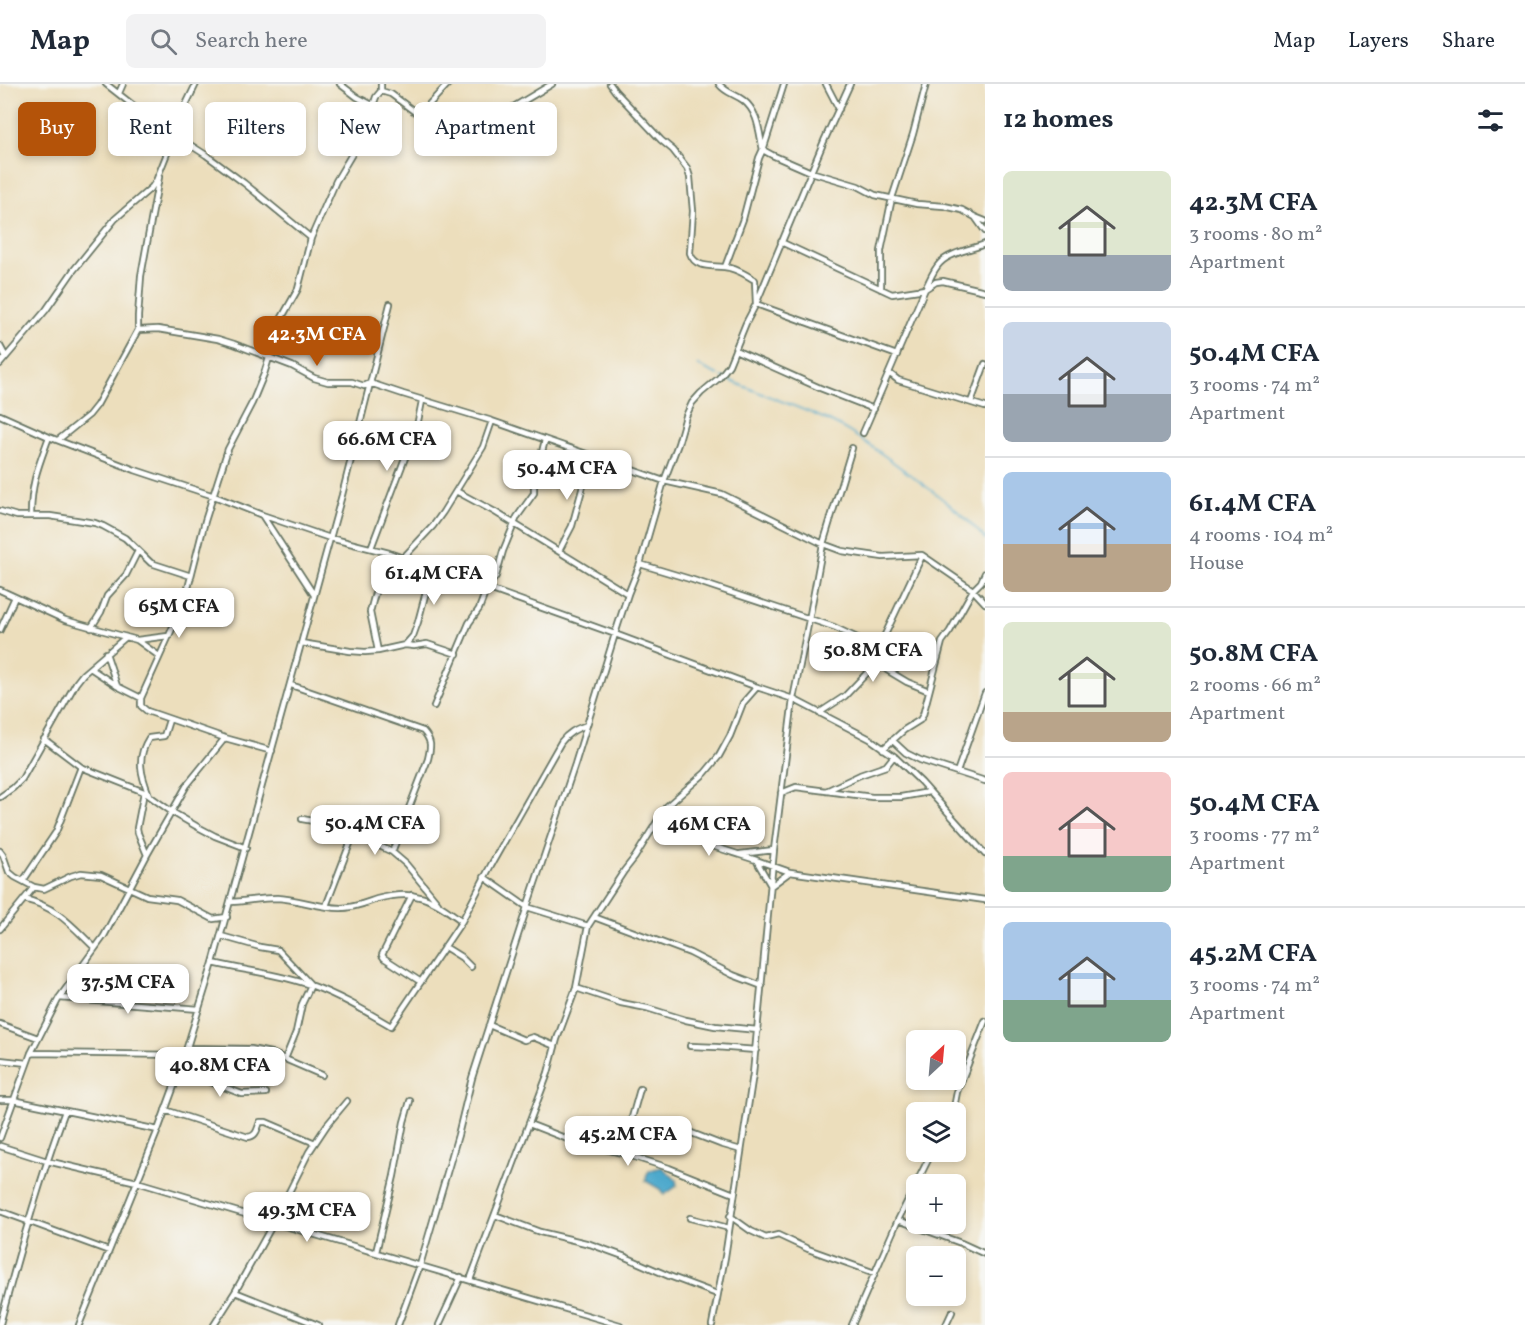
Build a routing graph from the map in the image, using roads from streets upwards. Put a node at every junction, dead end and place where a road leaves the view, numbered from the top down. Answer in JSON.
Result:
{"nodes":[{"id":1,"x":106,"y":84,"type":"edge"},
{"id":2,"x":123,"y":84,"type":"edge"},
{"id":3,"x":196,"y":84,"type":"edge"},
{"id":4,"x":340,"y":84,"type":"edge"},
{"id":5,"x":381,"y":84,"type":"edge"},
{"id":6,"x":448,"y":84,"type":"edge"},
{"id":7,"x":539,"y":84,"type":"edge"},
{"id":8,"x":552,"y":84,"type":"edge"},
{"id":9,"x":610,"y":84,"type":"edge"},
{"id":10,"x":719,"y":84,"type":"edge"},
{"id":11,"x":784,"y":84,"type":"edge"},
{"id":12,"x":826,"y":84,"type":"edge"},
{"id":13,"x":850,"y":84,"type":"edge"},
{"id":14,"x":926,"y":84,"type":"edge"},
{"id":15,"x":545,"y":89,"type":"junction"},
{"id":16,"x":381,"y":91,"type":"junction"},
{"id":17,"x":118,"y":93,"type":"junction"},
{"id":18,"x":129,"y":102,"type":"edge"},
{"id":19,"x":187,"y":102,"type":"edge"},
{"id":20,"x":366,"y":102,"type":"edge"},
{"id":21,"x":375,"y":102,"type":"edge"},
{"id":22,"x":431,"y":102,"type":"edge"},
{"id":23,"x":523,"y":102,"type":"edge"},
{"id":24,"x":839,"y":109,"type":"junction"},
{"id":25,"x":414,"y":111,"type":"edge"},
{"id":26,"x":193,"y":147,"type":"edge"},
{"id":27,"x":763,"y":150,"type":"junction"},
{"id":28,"x":166,"y":156,"type":"edge"},
{"id":29,"x":351,"y":156,"type":"edge"},
{"id":30,"x":160,"y":171,"type":"junction"},
{"id":31,"x":811,"y":172,"type":"junction"},
{"id":32,"x":892,"y":198,"type":"junction"},
{"id":33,"x":975,"y":218,"type":"junction"},
{"id":34,"x":985,"y":221,"type":"edge"},
{"id":35,"x":985,"y":231,"type":"edge"},
{"id":36,"x":311,"y":238,"type":"junction"},
{"id":37,"x":781,"y":242,"type":"junction"},
{"id":38,"x":985,"y":244,"type":"edge"},
{"id":39,"x":725,"y":267,"type":"junction"},
{"id":40,"x":881,"y":289,"type":"junction"},
{"id":41,"x":925,"y":289,"type":"junction"},
{"id":42,"x":985,"y":291,"type":"edge"},
{"id":43,"x":390,"y":304,"type":"dead end"},
{"id":44,"x":756,"y":304,"type":"junction"},
{"id":45,"x":138,"y":330,"type":"junction"},
{"id":46,"x":0,"y":346,"type":"edge"},
{"id":47,"x":735,"y":350,"type":"junction"},
{"id":48,"x":897,"y":355,"type":"junction"},
{"id":49,"x":6,"y":357,"type":"junction"},
{"id":50,"x":269,"y":358,"type":"junction"},
{"id":51,"x":0,"y":364,"type":"edge"},
{"id":52,"x":985,"y":364,"type":"edge"},
{"id":53,"x":889,"y":373,"type":"junction"},
{"id":54,"x":370,"y":383,"type":"junction"},
{"id":55,"x":422,"y":400,"type":"junction"},
{"id":56,"x":971,"y":402,"type":"junction"},
{"id":57,"x":985,"y":407,"type":"edge"},
{"id":58,"x":874,"y":409,"type":"junction"},
{"id":59,"x":0,"y":415,"type":"edge"},
{"id":60,"x":492,"y":421,"type":"junction"},
{"id":61,"x":863,"y":433,"type":"dead end"},
{"id":62,"x":48,"y":437,"type":"junction"},
{"id":63,"x":58,"y":440,"type":"junction"},
{"id":64,"x":545,"y":440,"type":"junction"},
{"id":65,"x":852,"y":448,"type":"dead end"},
{"id":66,"x":589,"y":455,"type":"junction"},
{"id":67,"x":664,"y":481,"type":"junction"},
{"id":68,"x":456,"y":491,"type":"junction"},
{"id":69,"x":214,"y":496,"type":"junction"},
{"id":70,"x":0,"y":511,"type":"edge"},
{"id":71,"x":262,"y":515,"type":"junction"},
{"id":72,"x":30,"y":516,"type":"junction"},
{"id":73,"x":514,"y":523,"type":"junction"},
{"id":74,"x":330,"y":538,"type":"junction"},
{"id":75,"x":822,"y":544,"type":"junction"},
{"id":76,"x":371,"y":548,"type":"junction"},
{"id":77,"x":138,"y":551,"type":"junction"},
{"id":78,"x":559,"y":551,"type":"junction"},
{"id":79,"x":389,"y":553,"type":"junction"},
{"id":80,"x":922,"y":555,"type":"junction"},
{"id":81,"x":403,"y":558,"type":"junction"},
{"id":82,"x":640,"y":564,"type":"junction"},
{"id":83,"x":432,"y":568,"type":"junction"},
{"id":84,"x":985,"y":573,"type":"edge"},
{"id":85,"x":191,"y":576,"type":"junction"},
{"id":86,"x":487,"y":588,"type":"junction"},
{"id":87,"x":0,"y":590,"type":"edge"},
{"id":88,"x":973,"y":590,"type":"junction"},
{"id":89,"x":628,"y":594,"type":"junction"},
{"id":90,"x":314,"y":595,"type":"junction"},
{"id":91,"x":15,"y":597,"type":"junction"},
{"id":92,"x":985,"y":603,"type":"edge"},
{"id":93,"x":809,"y":620,"type":"junction"},
{"id":94,"x":91,"y":628,"type":"junction"},
{"id":95,"x":0,"y":630,"type":"edge"},
{"id":96,"x":615,"y":634,"type":"junction"},
{"id":97,"x":168,"y":636,"type":"junction"},
{"id":98,"x":413,"y":636,"type":"junction"},
{"id":99,"x":126,"y":637,"type":"junction"},
{"id":100,"x":137,"y":640,"type":"junction"},
{"id":101,"x":302,"y":643,"type":"junction"},
{"id":102,"x":405,"y":645,"type":"junction"},
{"id":103,"x":414,"y":646,"type":"junction"},
{"id":104,"x":378,"y":651,"type":"junction"},
{"id":105,"x":106,"y":653,"type":"junction"},
{"id":106,"x":457,"y":654,"type":"junction"},
{"id":107,"x":159,"y":656,"type":"junction"},
{"id":108,"x":877,"y":657,"type":"junction"},
{"id":109,"x":90,"y":668,"type":"junction"},
{"id":110,"x":291,"y":685,"type":"junction"},
{"id":111,"x":117,"y":686,"type":"junction"},
{"id":112,"x":757,"y":687,"type":"junction"},
{"id":113,"x":929,"y":691,"type":"junction"},
{"id":114,"x":985,"y":693,"type":"edge"},
{"id":115,"x":141,"y":698,"type":"junction"},
{"id":116,"x":793,"y":699,"type":"junction"},
{"id":117,"x":435,"y":706,"type":"dead end"},
{"id":118,"x":819,"y":712,"type":"junction"},
{"id":119,"x":169,"y":720,"type":"junction"},
{"id":120,"x":586,"y":725,"type":"junction"},
{"id":121,"x":225,"y":738,"type":"junction"},
{"id":122,"x":44,"y":739,"type":"junction"},
{"id":123,"x":892,"y":740,"type":"junction"},
{"id":124,"x":884,"y":749,"type":"junction"},
{"id":125,"x":272,"y":751,"type":"junction"},
{"id":126,"x":894,"y":756,"type":"junction"},
{"id":127,"x":81,"y":767,"type":"junction"},
{"id":128,"x":957,"y":772,"type":"junction"},
{"id":129,"x":985,"y":781,"type":"edge"},
{"id":130,"x":3,"y":791,"type":"edge"},
{"id":131,"x":826,"y":791,"type":"junction"},
{"id":132,"x":929,"y":792,"type":"junction"},
{"id":133,"x":781,"y":793,"type":"junction"},
{"id":134,"x":147,"y":794,"type":"junction"},
{"id":135,"x":0,"y":796,"type":"edge"},
{"id":136,"x":172,"y":812,"type":"junction"},
{"id":137,"x":302,"y":819,"type":"dead end"},
{"id":138,"x":653,"y":827,"type":"junction"},
{"id":139,"x":354,"y":833,"type":"junction"},
{"id":140,"x":246,"y":848,"type":"junction"},
{"id":141,"x":774,"y":850,"type":"junction"},
{"id":142,"x":0,"y":851,"type":"edge"},
{"id":143,"x":392,"y":852,"type":"junction"},
{"id":144,"x":737,"y":854,"type":"junction"},
{"id":145,"x":985,"y":854,"type":"edge"},
{"id":146,"x":147,"y":855,"type":"junction"},
{"id":147,"x":756,"y":860,"type":"junction"},
{"id":148,"x":773,"y":866,"type":"junction"},
{"id":149,"x":790,"y":872,"type":"junction"},
{"id":150,"x":484,"y":878,"type":"junction"},
{"id":151,"x":22,"y":881,"type":"junction"},
{"id":152,"x":771,"y":886,"type":"junction"},
{"id":153,"x":34,"y":887,"type":"junction"},
{"id":154,"x":130,"y":887,"type":"junction"},
{"id":155,"x":412,"y":895,"type":"junction"},
{"id":156,"x":24,"y":898,"type":"junction"},
{"id":157,"x":985,"y":900,"type":"edge"},
{"id":158,"x":231,"y":902,"type":"junction"},
{"id":159,"x":439,"y":904,"type":"junction"},
{"id":160,"x":326,"y":906,"type":"junction"},
{"id":161,"x":527,"y":907,"type":"junction"},
{"id":162,"x":227,"y":917,"type":"junction"},
{"id":163,"x":594,"y":917,"type":"junction"},
{"id":164,"x":462,"y":921,"type":"junction"},
{"id":165,"x":588,"y":926,"type":"junction"},
{"id":166,"x":0,"y":929,"type":"edge"},
{"id":167,"x":221,"y":936,"type":"junction"},
{"id":168,"x":445,"y":947,"type":"junction"},
{"id":169,"x":95,"y":948,"type":"junction"},
{"id":170,"x":213,"y":963,"type":"junction"},
{"id":171,"x":471,"y":967,"type":"dead end"},
{"id":172,"x":763,"y":976,"type":"junction"},
{"id":173,"x":421,"y":982,"type":"junction"},
{"id":174,"x":753,"y":982,"type":"junction"},
{"id":175,"x":311,"y":986,"type":"junction"},
{"id":176,"x":762,"y":986,"type":"junction"},
{"id":177,"x":576,"y":988,"type":"junction"},
{"id":178,"x":59,"y":998,"type":"junction"},
{"id":179,"x":199,"y":1009,"type":"junction"},
{"id":180,"x":985,"y":1021,"type":"edge"},
{"id":181,"x":0,"y":1024,"type":"edge"},
{"id":182,"x":489,"y":1025,"type":"junction"},
{"id":183,"x":758,"y":1030,"type":"junction"},
{"id":184,"x":38,"y":1038,"type":"junction"},
{"id":185,"x":555,"y":1046,"type":"junction"},
{"id":186,"x":690,"y":1046,"type":"dead end"},
{"id":187,"x":187,"y":1048,"type":"junction"},
{"id":188,"x":756,"y":1050,"type":"junction"},
{"id":189,"x":31,"y":1053,"type":"junction"},
{"id":190,"x":184,"y":1055,"type":"junction"},
{"id":191,"x":285,"y":1059,"type":"junction"},
{"id":192,"x":0,"y":1060,"type":"edge"},
{"id":193,"x":27,"y":1063,"type":"junction"},
{"id":194,"x":180,"y":1070,"type":"junction"},
{"id":195,"x":322,"y":1075,"type":"dead end"},
{"id":196,"x":640,"y":1089,"type":"dead end"},
{"id":197,"x":266,"y":1093,"type":"dead end"},
{"id":198,"x":13,"y":1100,"type":"junction"},
{"id":199,"x":0,"y":1101,"type":"edge"},
{"id":200,"x":347,"y":1101,"type":"dead end"},
{"id":201,"x":410,"y":1101,"type":"dead end"},
{"id":202,"x":955,"y":1102,"type":"edge"},
{"id":203,"x":165,"y":1110,"type":"junction"},
{"id":204,"x":65,"y":1111,"type":"junction"},
{"id":205,"x":529,"y":1124,"type":"junction"},
{"id":206,"x":158,"y":1130,"type":"junction"},
{"id":207,"x":689,"y":1132,"type":"dead end"},
{"id":208,"x":0,"y":1138,"type":"edge"},
{"id":209,"x":315,"y":1143,"type":"junction"},
{"id":210,"x":0,"y":1146,"type":"edge"},
{"id":211,"x":741,"y":1150,"type":"junction"},
{"id":212,"x":622,"y":1153,"type":"junction"},
{"id":213,"x":47,"y":1161,"type":"junction"},
{"id":214,"x":928,"y":1162,"type":"edge"},
{"id":215,"x":137,"y":1182,"type":"junction"},
{"id":216,"x":734,"y":1194,"type":"junction"},
{"id":217,"x":0,"y":1211,"type":"edge"},
{"id":218,"x":495,"y":1215,"type":"junction"},
{"id":219,"x":730,"y":1216,"type":"junction"},
{"id":220,"x":690,"y":1218,"type":"dead end"},
{"id":221,"x":898,"y":1220,"type":"junction"},
{"id":222,"x":28,"y":1221,"type":"junction"},
{"id":223,"x":274,"y":1222,"type":"junction"},
{"id":224,"x":729,"y":1228,"type":"junction"},
{"id":225,"x":109,"y":1251,"type":"junction"},
{"id":226,"x":376,"y":1252,"type":"junction"},
{"id":227,"x":985,"y":1254,"type":"edge"},
{"id":228,"x":420,"y":1265,"type":"junction"},
{"id":229,"x":875,"y":1273,"type":"junction"},
{"id":230,"x":461,"y":1277,"type":"junction"},
{"id":231,"x":470,"y":1280,"type":"junction"},
{"id":232,"x":235,"y":1292,"type":"junction"},
{"id":233,"x":717,"y":1294,"type":"junction"},
{"id":234,"x":952,"y":1312,"type":"dead end"},
{"id":235,"x":0,"y":1324,"type":"edge"},
{"id":236,"x":79,"y":1325,"type":"edge"},
{"id":237,"x":214,"y":1325,"type":"edge"},
{"id":238,"x":318,"y":1325,"type":"edge"},
{"id":239,"x":398,"y":1325,"type":"edge"},
{"id":240,"x":439,"y":1325,"type":"edge"},
{"id":241,"x":620,"y":1325,"type":"edge"},
{"id":242,"x":712,"y":1325,"type":"edge"},
{"id":243,"x":852,"y":1325,"type":"edge"},
{"id":244,"x":946,"y":1325,"type":"edge"}],
"edges":[{"from":1,"to":17,"type":"street"},
{"from":2,"to":17,"type":"street"},
{"from":3,"to":19,"type":"street"},
{"from":4,"to":20,"type":"street"},
{"from":5,"to":16,"type":"street"},
{"from":6,"to":22,"type":"street"},
{"from":7,"to":15,"type":"street"},
{"from":8,"to":15,"type":"street"},
{"from":9,"to":39,"type":"street"},
{"from":10,"to":27,"type":"street"},
{"from":11,"to":27,"type":"street"},
{"from":12,"to":24,"type":"street"},
{"from":13,"to":24,"type":"street"},
{"from":14,"to":32,"type":"street"},
{"from":15,"to":23,"type":"street"},
{"from":16,"to":21,"type":"street"},
{"from":16,"to":25,"type":"street"},
{"from":17,"to":18,"type":"street"},
{"from":24,"to":31,"type":"street"},
{"from":26,"to":36,"type":"street"},
{"from":27,"to":31,"type":"street"},
{"from":27,"to":39,"type":"street"},
{"from":28,"to":30,"type":"street"},
{"from":29,"to":36,"type":"street"},
{"from":30,"to":45,"type":"street"},
{"from":30,"to":49,"type":"street"},
{"from":31,"to":32,"type":"street"},
{"from":31,"to":37,"type":"street"},
{"from":32,"to":33,"type":"street"},
{"from":32,"to":40,"type":"street"},
{"from":33,"to":34,"type":"street"},
{"from":33,"to":35,"type":"street"},
{"from":36,"to":50,"type":"street"},
{"from":37,"to":40,"type":"street"},
{"from":37,"to":44,"type":"street"},
{"from":38,"to":41,"type":"street"},
{"from":39,"to":44,"type":"street"},
{"from":40,"to":41,"type":"street"},
{"from":41,"to":42,"type":"street"},
{"from":41,"to":48,"type":"street"},
{"from":43,"to":54,"type":"street"},
{"from":44,"to":47,"type":"street"},
{"from":44,"to":48,"type":"street"},
{"from":45,"to":50,"type":"street"},
{"from":45,"to":63,"type":"street"},
{"from":46,"to":49,"type":"street"},
{"from":47,"to":58,"type":"street"},
{"from":47,"to":67,"type":"street"},
{"from":48,"to":53,"type":"street"},
{"from":49,"to":51,"type":"street"},
{"from":50,"to":54,"type":"street"},
{"from":50,"to":69,"type":"street"},
{"from":52,"to":56,"type":"street"},
{"from":53,"to":56,"type":"street"},
{"from":53,"to":58,"type":"street"},
{"from":54,"to":55,"type":"street"},
{"from":54,"to":74,"type":"street"},
{"from":55,"to":60,"type":"street"},
{"from":55,"to":76,"type":"street"},
{"from":56,"to":57,"type":"street"},
{"from":58,"to":61,"type":"street"},
{"from":59,"to":62,"type":"street"},
{"from":60,"to":64,"type":"street"},
{"from":60,"to":68,"type":"street"},
{"from":62,"to":63,"type":"street"},
{"from":62,"to":72,"type":"street"},
{"from":63,"to":69,"type":"street"},
{"from":64,"to":66,"type":"street"},
{"from":64,"to":73,"type":"street"},
{"from":65,"to":75,"type":"street"},
{"from":66,"to":67,"type":"street"},
{"from":66,"to":78,"type":"street"},
{"from":67,"to":75,"type":"street"},
{"from":67,"to":82,"type":"street"},
{"from":68,"to":73,"type":"street"},
{"from":68,"to":81,"type":"street"},
{"from":69,"to":71,"type":"street"},
{"from":69,"to":85,"type":"street"},
{"from":70,"to":72,"type":"street"},
{"from":71,"to":74,"type":"street"},
{"from":71,"to":90,"type":"street"},
{"from":72,"to":77,"type":"street"},
{"from":73,"to":78,"type":"street"},
{"from":73,"to":86,"type":"street"},
{"from":74,"to":76,"type":"street"},
{"from":74,"to":90,"type":"street"},
{"from":75,"to":80,"type":"street"},
{"from":75,"to":93,"type":"street"},
{"from":76,"to":79,"type":"street"},
{"from":77,"to":85,"type":"street"},
{"from":77,"to":94,"type":"street"},
{"from":78,"to":89,"type":"street"},
{"from":79,"to":81,"type":"street"},
{"from":79,"to":104,"type":"street"},
{"from":80,"to":88,"type":"street"},
{"from":80,"to":108,"type":"street"},
{"from":81,"to":83,"type":"street"},
{"from":82,"to":89,"type":"street"},
{"from":82,"to":93,"type":"street"},
{"from":83,"to":86,"type":"street"},
{"from":83,"to":98,"type":"street"},
{"from":84,"to":88,"type":"street"},
{"from":85,"to":97,"type":"street"},
{"from":86,"to":96,"type":"street"},
{"from":86,"to":106,"type":"street"},
{"from":87,"to":91,"type":"street"},
{"from":88,"to":92,"type":"street"},
{"from":88,"to":113,"type":"street"},
{"from":89,"to":96,"type":"street"},
{"from":90,"to":101,"type":"street"},
{"from":91,"to":94,"type":"street"},
{"from":91,"to":95,"type":"street"},
{"from":93,"to":108,"type":"street"},
{"from":93,"to":116,"type":"street"},
{"from":94,"to":99,"type":"street"},
{"from":96,"to":112,"type":"street"},
{"from":96,"to":120,"type":"street"},
{"from":97,"to":100,"type":"street"},
{"from":97,"to":107,"type":"street"},
{"from":98,"to":102,"type":"street"},
{"from":98,"to":103,"type":"street"},
{"from":99,"to":100,"type":"street"},
{"from":99,"to":105,"type":"street"},
{"from":100,"to":107,"type":"street"},
{"from":101,"to":104,"type":"street"},
{"from":101,"to":110,"type":"street"},
{"from":102,"to":103,"type":"street"},
{"from":102,"to":104,"type":"street"},
{"from":103,"to":106,"type":"street"},
{"from":105,"to":109,"type":"street"},
{"from":105,"to":111,"type":"street"},
{"from":106,"to":117,"type":"street"},
{"from":107,"to":115,"type":"street"},
{"from":108,"to":113,"type":"street"},
{"from":108,"to":118,"type":"street"},
{"from":109,"to":111,"type":"street"},
{"from":109,"to":122,"type":"street"},
{"from":110,"to":125,"type":"street"},
{"from":110,"to":143,"type":"street"},
{"from":111,"to":115,"type":"street"},
{"from":112,"to":116,"type":"street"},
{"from":112,"to":138,"type":"street"},
{"from":113,"to":123,"type":"street"},
{"from":114,"to":128,"type":"street"},
{"from":115,"to":119,"type":"street"},
{"from":116,"to":118,"type":"street"},
{"from":116,"to":133,"type":"street"},
{"from":118,"to":124,"type":"street"},
{"from":119,"to":121,"type":"street"},
{"from":119,"to":134,"type":"street"},
{"from":120,"to":150,"type":"street"},
{"from":120,"to":161,"type":"street"},
{"from":121,"to":125,"type":"street"},
{"from":121,"to":136,"type":"street"},
{"from":122,"to":127,"type":"street"},
{"from":122,"to":130,"type":"street"},
{"from":123,"to":124,"type":"street"},
{"from":123,"to":128,"type":"street"},
{"from":124,"to":126,"type":"street"},
{"from":125,"to":140,"type":"street"},
{"from":126,"to":131,"type":"street"},
{"from":126,"to":132,"type":"street"},
{"from":127,"to":134,"type":"street"},
{"from":127,"to":151,"type":"street"},
{"from":128,"to":129,"type":"street"},
{"from":130,"to":135,"type":"street"},
{"from":131,"to":132,"type":"street"},
{"from":131,"to":133,"type":"street"},
{"from":132,"to":145,"type":"street"},
{"from":133,"to":141,"type":"street"},
{"from":134,"to":136,"type":"street"},
{"from":134,"to":146,"type":"street"},
{"from":136,"to":140,"type":"street"},
{"from":136,"to":146,"type":"street"},
{"from":137,"to":139,"type":"street"},
{"from":138,"to":144,"type":"street"},
{"from":138,"to":163,"type":"street"},
{"from":139,"to":143,"type":"street"},
{"from":139,"to":160,"type":"street"},
{"from":140,"to":158,"type":"street"},
{"from":141,"to":144,"type":"street"},
{"from":141,"to":148,"type":"street"},
{"from":142,"to":151,"type":"street"},
{"from":143,"to":159,"type":"street"},
{"from":144,"to":147,"type":"street"},
{"from":146,"to":154,"type":"street"},
{"from":147,"to":148,"type":"street"},
{"from":147,"to":152,"type":"street"},
{"from":148,"to":149,"type":"street"},
{"from":148,"to":152,"type":"street"},
{"from":149,"to":152,"type":"street"},
{"from":149,"to":157,"type":"street"},
{"from":150,"to":161,"type":"street"},
{"from":150,"to":164,"type":"street"},
{"from":151,"to":153,"type":"street"},
{"from":152,"to":172,"type":"street"},
{"from":153,"to":154,"type":"street"},
{"from":153,"to":156,"type":"street"},
{"from":154,"to":162,"type":"street"},
{"from":154,"to":169,"type":"street"},
{"from":155,"to":159,"type":"street"},
{"from":155,"to":160,"type":"street"},
{"from":155,"to":173,"type":"street"},
{"from":156,"to":166,"type":"street"},
{"from":156,"to":169,"type":"street"},
{"from":158,"to":160,"type":"street"},
{"from":158,"to":162,"type":"street"},
{"from":159,"to":164,"type":"street"},
{"from":161,"to":165,"type":"street"},
{"from":161,"to":182,"type":"street"},
{"from":162,"to":167,"type":"street"},
{"from":163,"to":165,"type":"street"},
{"from":163,"to":174,"type":"street"},
{"from":164,"to":168,"type":"street"},
{"from":165,"to":177,"type":"street"},
{"from":167,"to":170,"type":"street"},
{"from":167,"to":175,"type":"street"},
{"from":168,"to":171,"type":"street"},
{"from":168,"to":173,"type":"street"},
{"from":169,"to":178,"type":"street"},
{"from":170,"to":175,"type":"street"},
{"from":170,"to":179,"type":"street"},
{"from":172,"to":174,"type":"street"},
{"from":172,"to":176,"type":"street"},
{"from":173,"to":175,"type":"street"},
{"from":174,"to":176,"type":"street"},
{"from":175,"to":191,"type":"street"},
{"from":176,"to":183,"type":"street"},
{"from":177,"to":183,"type":"street"},
{"from":177,"to":185,"type":"street"},
{"from":178,"to":179,"type":"street"},
{"from":178,"to":184,"type":"street"},
{"from":179,"to":187,"type":"street"},
{"from":180,"to":202,"type":"street"},
{"from":181,"to":184,"type":"street"},
{"from":182,"to":185,"type":"street"},
{"from":182,"to":228,"type":"street"},
{"from":183,"to":188,"type":"street"},
{"from":184,"to":189,"type":"street"},
{"from":185,"to":205,"type":"street"},
{"from":186,"to":188,"type":"street"},
{"from":187,"to":190,"type":"street"},
{"from":187,"to":191,"type":"street"},
{"from":188,"to":211,"type":"street"},
{"from":189,"to":190,"type":"street"},
{"from":189,"to":193,"type":"street"},
{"from":190,"to":194,"type":"street"},
{"from":191,"to":195,"type":"street"},
{"from":192,"to":193,"type":"street"},
{"from":193,"to":198,"type":"street"},
{"from":194,"to":197,"type":"street"},
{"from":194,"to":203,"type":"street"},
{"from":196,"to":212,"type":"street"},
{"from":198,"to":199,"type":"street"},
{"from":198,"to":204,"type":"street"},
{"from":198,"to":208,"type":"street"},
{"from":200,"to":209,"type":"street"},
{"from":201,"to":226,"type":"street"},
{"from":203,"to":206,"type":"street"},
{"from":203,"to":209,"type":"street"},
{"from":204,"to":206,"type":"street"},
{"from":204,"to":213,"type":"street"},
{"from":205,"to":212,"type":"street"},
{"from":205,"to":218,"type":"street"},
{"from":206,"to":215,"type":"street"},
{"from":207,"to":211,"type":"street"},
{"from":209,"to":223,"type":"street"},
{"from":210,"to":213,"type":"street"},
{"from":211,"to":216,"type":"street"},
{"from":212,"to":216,"type":"street"},
{"from":213,"to":215,"type":"street"},
{"from":213,"to":222,"type":"street"},
{"from":214,"to":221,"type":"street"},
{"from":215,"to":223,"type":"street"},
{"from":215,"to":225,"type":"street"},
{"from":216,"to":219,"type":"street"},
{"from":217,"to":222,"type":"street"},
{"from":218,"to":231,"type":"street"},
{"from":218,"to":233,"type":"street"},
{"from":219,"to":224,"type":"street"},
{"from":219,"to":229,"type":"street"},
{"from":220,"to":224,"type":"street"},
{"from":221,"to":227,"type":"street"},
{"from":221,"to":229,"type":"street"},
{"from":222,"to":225,"type":"street"},
{"from":222,"to":235,"type":"street"},
{"from":223,"to":226,"type":"street"},
{"from":223,"to":232,"type":"street"},
{"from":224,"to":233,"type":"street"},
{"from":225,"to":236,"type":"street"},
{"from":226,"to":228,"type":"street"},
{"from":228,"to":230,"type":"street"},
{"from":228,"to":239,"type":"street"},
{"from":229,"to":243,"type":"street"},
{"from":230,"to":231,"type":"street"},
{"from":230,"to":240,"type":"street"},
{"from":231,"to":241,"type":"street"},
{"from":232,"to":237,"type":"street"},
{"from":232,"to":238,"type":"street"},
{"from":233,"to":242,"type":"street"},
{"from":234,"to":244,"type":"street"}]}
